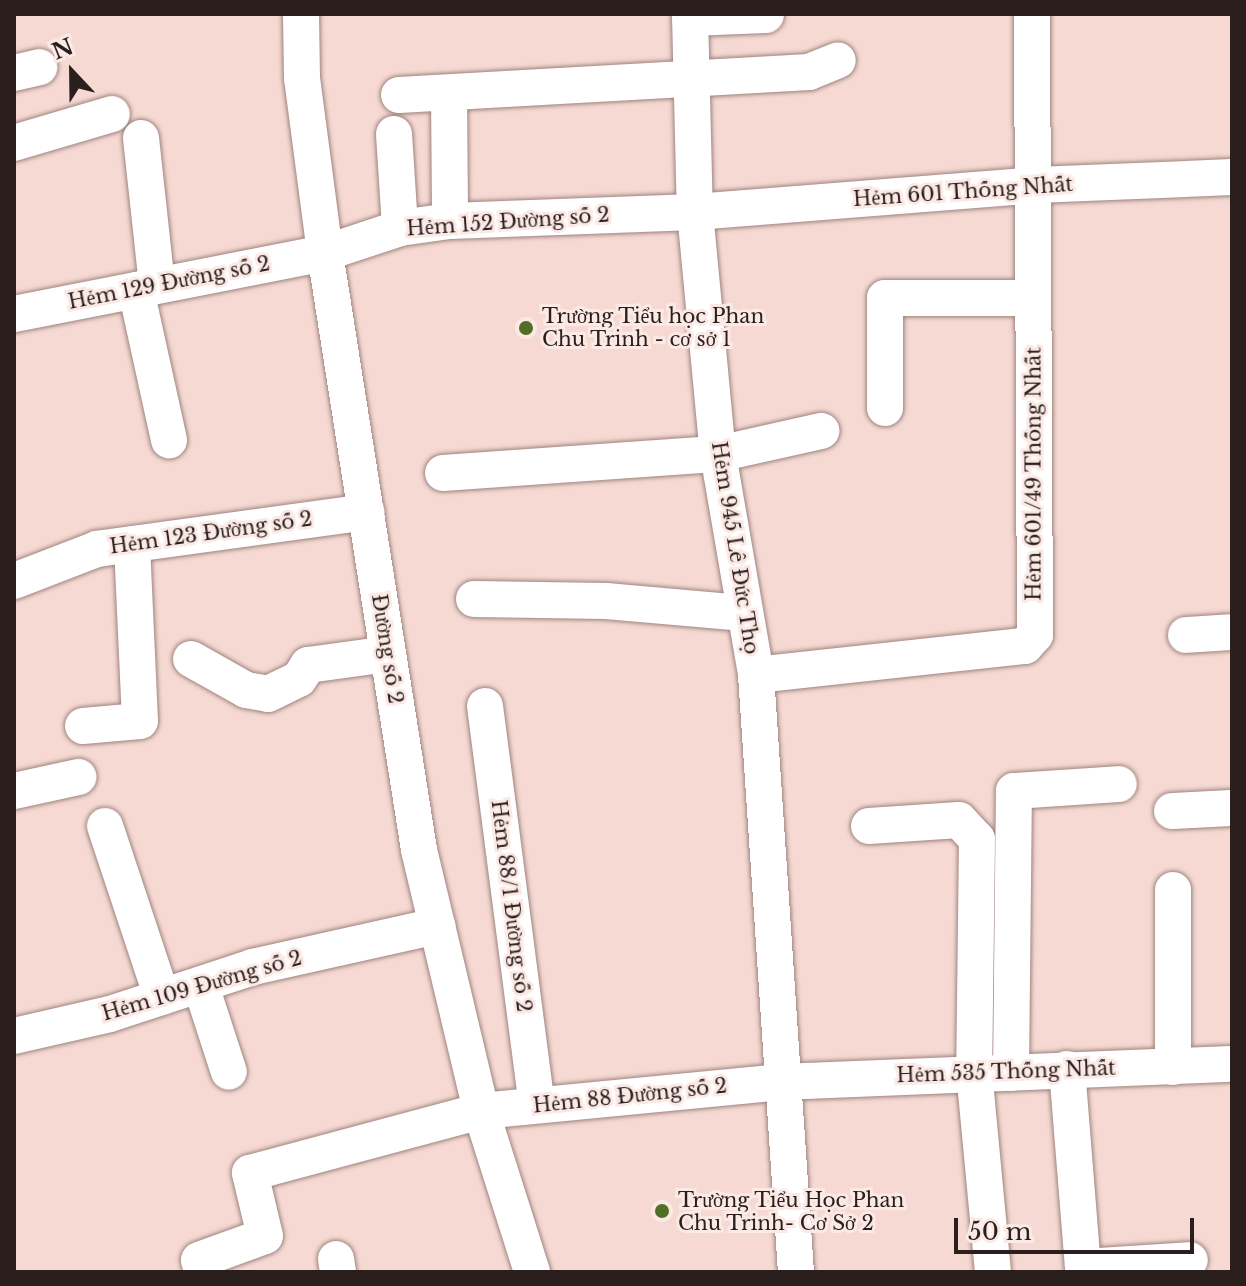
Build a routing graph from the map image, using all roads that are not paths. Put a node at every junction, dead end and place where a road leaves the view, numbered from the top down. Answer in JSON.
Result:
{"nodes":[{"id":1,"x":301,"y":14,"type":"edge"},
{"id":2,"x":1032,"y":14,"type":"edge"},
{"id":3,"x":766,"y":15,"type":"edge"},
{"id":4,"x":690,"y":16,"type":"edge"},
{"id":5,"x":838,"y":60,"type":"dead end"},
{"id":6,"x":692,"y":76,"type":"junction"},
{"id":7,"x":399,"y":95,"type":"dead end"},
{"id":8,"x":449,"y":96,"type":"junction"},
{"id":9,"x":112,"y":114,"type":"dead end"},
{"id":10,"x":394,"y":134,"type":"dead end"},
{"id":11,"x":141,"y":138,"type":"dead end"},
{"id":12,"x":14,"y":143,"type":"edge"},
{"id":13,"x":1232,"y":177,"type":"edge"},
{"id":14,"x":1035,"y":185,"type":"junction"},
{"id":15,"x":695,"y":212,"type":"junction"},
{"id":16,"x":450,"y":221,"type":"junction"},
{"id":17,"x":400,"y":228,"type":"junction"},
{"id":18,"x":325,"y":253,"type":"junction"},
{"id":19,"x":147,"y":288,"type":"junction"},
{"id":20,"x":1030,"y":298,"type":"junction"},
{"id":21,"x":15,"y":310,"type":"edge"},
{"id":22,"x":885,"y":408,"type":"dead end"},
{"id":23,"x":821,"y":431,"type":"dead end"},
{"id":24,"x":169,"y":440,"type":"dead end"},
{"id":25,"x":718,"y":454,"type":"junction"},
{"id":26,"x":443,"y":473,"type":"dead end"},
{"id":27,"x":366,"y":512,"type":"junction"},
{"id":28,"x":132,"y":544,"type":"junction"},
{"id":29,"x":14,"y":581,"type":"edge"},
{"id":30,"x":474,"y":599,"type":"dead end"},
{"id":31,"x":744,"y":613,"type":"junction"},
{"id":32,"x":1232,"y":632,"type":"edge"},
{"id":33,"x":1186,"y":635,"type":"dead end"},
{"id":34,"x":388,"y":654,"type":"junction"},
{"id":35,"x":191,"y":659,"type":"dead end"},
{"id":36,"x":756,"y":675,"type":"junction"},
{"id":37,"x":485,"y":706,"type":"dead end"},
{"id":38,"x":83,"y":726,"type":"dead end"},
{"id":39,"x":78,"y":777,"type":"dead end"},
{"id":40,"x":1119,"y":784,"type":"dead end"},
{"id":41,"x":14,"y":791,"type":"edge"},
{"id":42,"x":1232,"y":808,"type":"edge"},
{"id":43,"x":1172,"y":811,"type":"dead end"},
{"id":44,"x":105,"y":826,"type":"dead end"},
{"id":45,"x":869,"y":826,"type":"dead end"},
{"id":46,"x":1173,"y":890,"type":"dead end"},
{"id":47,"x":437,"y":926,"type":"junction"},
{"id":48,"x":201,"y":986,"type":"junction"},
{"id":49,"x":162,"y":997,"type":"junction"},
{"id":50,"x":14,"y":1036,"type":"edge"},
{"id":51,"x":1232,"y":1064,"type":"edge"},
{"id":52,"x":1173,"y":1067,"type":"junction"},
{"id":53,"x":1067,"y":1069,"type":"junction"},
{"id":54,"x":974,"y":1071,"type":"junction"},
{"id":55,"x":229,"y":1072,"type":"dead end"},
{"id":56,"x":1011,"y":1073,"type":"junction"},
{"id":57,"x":780,"y":1082,"type":"junction"},
{"id":58,"x":537,"y":1105,"type":"junction"},
{"id":59,"x":481,"y":1111,"type":"junction"},
{"id":60,"x":1190,"y":1260,"type":"dead end"},
{"id":61,"x":202,"y":1272,"type":"edge"},
{"id":62,"x":532,"y":1272,"type":"edge"},
{"id":63,"x":796,"y":1272,"type":"edge"},
{"id":64,"x":993,"y":1272,"type":"edge"}],
"edges":[{"from":1,"to":18,"type":"street","name":"Đường số 2"},
{"from":2,"to":14,"type":"street","name":"Hẻm 601/49 Thống Nhất"},
{"from":3,"to":4,"type":"street"},
{"from":4,"to":6,"type":"street","name":"Hẻm 945 Lê Đức Thọ"},
{"from":5,"to":6,"type":"street"},
{"from":6,"to":8,"type":"street"},
{"from":6,"to":15,"type":"street","name":"Hẻm 945 Lê Đức Thọ"},
{"from":7,"to":8,"type":"street"},
{"from":8,"to":16,"type":"street"},
{"from":9,"to":12,"type":"street"},
{"from":10,"to":17,"type":"street"},
{"from":11,"to":19,"type":"street"},
{"from":13,"to":14,"type":"street","name":"Hẻm 601 Thống Nhất"},
{"from":14,"to":15,"type":"street","name":"Hẻm 601 Thống Nhất"},
{"from":14,"to":20,"type":"street","name":"Hẻm 601/49 Thống Nhất"},
{"from":15,"to":16,"type":"street","name":"Hẻm 152 Đường số 2"},
{"from":15,"to":25,"type":"street","name":"Hẻm 945 Lê Đức Thọ"},
{"from":16,"to":17,"type":"street","name":"Hẻm 152 Đường số 2"},
{"from":17,"to":18,"type":"street","name":"Hẻm 152 Đường số 2"},
{"from":18,"to":19,"type":"street","name":"Hẻm 129 Đường số 2"},
{"from":18,"to":27,"type":"street","name":"Đường số 2"},
{"from":19,"to":21,"type":"street","name":"Hẻm 129 Đường số 2"},
{"from":19,"to":24,"type":"street"},
{"from":20,"to":22,"type":"street"},
{"from":20,"to":36,"type":"street","name":"Hẻm 601/49 Thống Nhất"},
{"from":23,"to":25,"type":"street"},
{"from":25,"to":26,"type":"street"},
{"from":25,"to":31,"type":"street","name":"Hẻm 945 Lê Đức Thọ"},
{"from":27,"to":28,"type":"street","name":"Hẻm 123 Đường số 2"},
{"from":27,"to":34,"type":"street","name":"Đường số 2"},
{"from":28,"to":29,"type":"street","name":"Hẻm 123 Đường số 2"},
{"from":28,"to":38,"type":"street"},
{"from":30,"to":31,"type":"street"},
{"from":31,"to":36,"type":"street","name":"Hẻm 945 Lê Đức Thọ"},
{"from":32,"to":33,"type":"street"},
{"from":34,"to":35,"type":"street"},
{"from":34,"to":47,"type":"street","name":"Đường số 2"},
{"from":36,"to":57,"type":"street","name":"Hẻm 945 Lê Đức Thọ"},
{"from":37,"to":58,"type":"street","name":"Hẻm 88/1 Đường số 2"},
{"from":39,"to":41,"type":"street"},
{"from":40,"to":56,"type":"street"},
{"from":42,"to":43,"type":"street"},
{"from":44,"to":49,"type":"street"},
{"from":45,"to":54,"type":"street"},
{"from":46,"to":52,"type":"street"},
{"from":47,"to":48,"type":"street","name":"Hẻm 109 Đường số 2"},
{"from":47,"to":59,"type":"street","name":"Đường số 2"},
{"from":48,"to":49,"type":"street","name":"Hẻm 109 Đường số 2"},
{"from":48,"to":55,"type":"street"},
{"from":49,"to":50,"type":"street","name":"Hẻm 109 Đường số 2"},
{"from":51,"to":52,"type":"street","name":"Hẻm 535 Thống Nhất"},
{"from":52,"to":53,"type":"street","name":"Hẻm 535 Thống Nhất"},
{"from":53,"to":56,"type":"street","name":"Hẻm 535 Thống Nhất"},
{"from":53,"to":60,"type":"street"},
{"from":54,"to":56,"type":"street","name":"Hẻm 535 Thống Nhất"},
{"from":54,"to":57,"type":"street","name":"Hẻm 535 Thống Nhất"},
{"from":54,"to":64,"type":"street"},
{"from":57,"to":58,"type":"street","name":"Hẻm 88 Đường số 2"},
{"from":57,"to":63,"type":"street","name":"Hẻm 945 Lê Đức Thọ"},
{"from":58,"to":59,"type":"street","name":"Hẻm 88 Đường số 2"},
{"from":59,"to":61,"type":"street","name":"Hẻm 88 Đường số 2"},
{"from":59,"to":62,"type":"street","name":"Đường số 2"}]}
